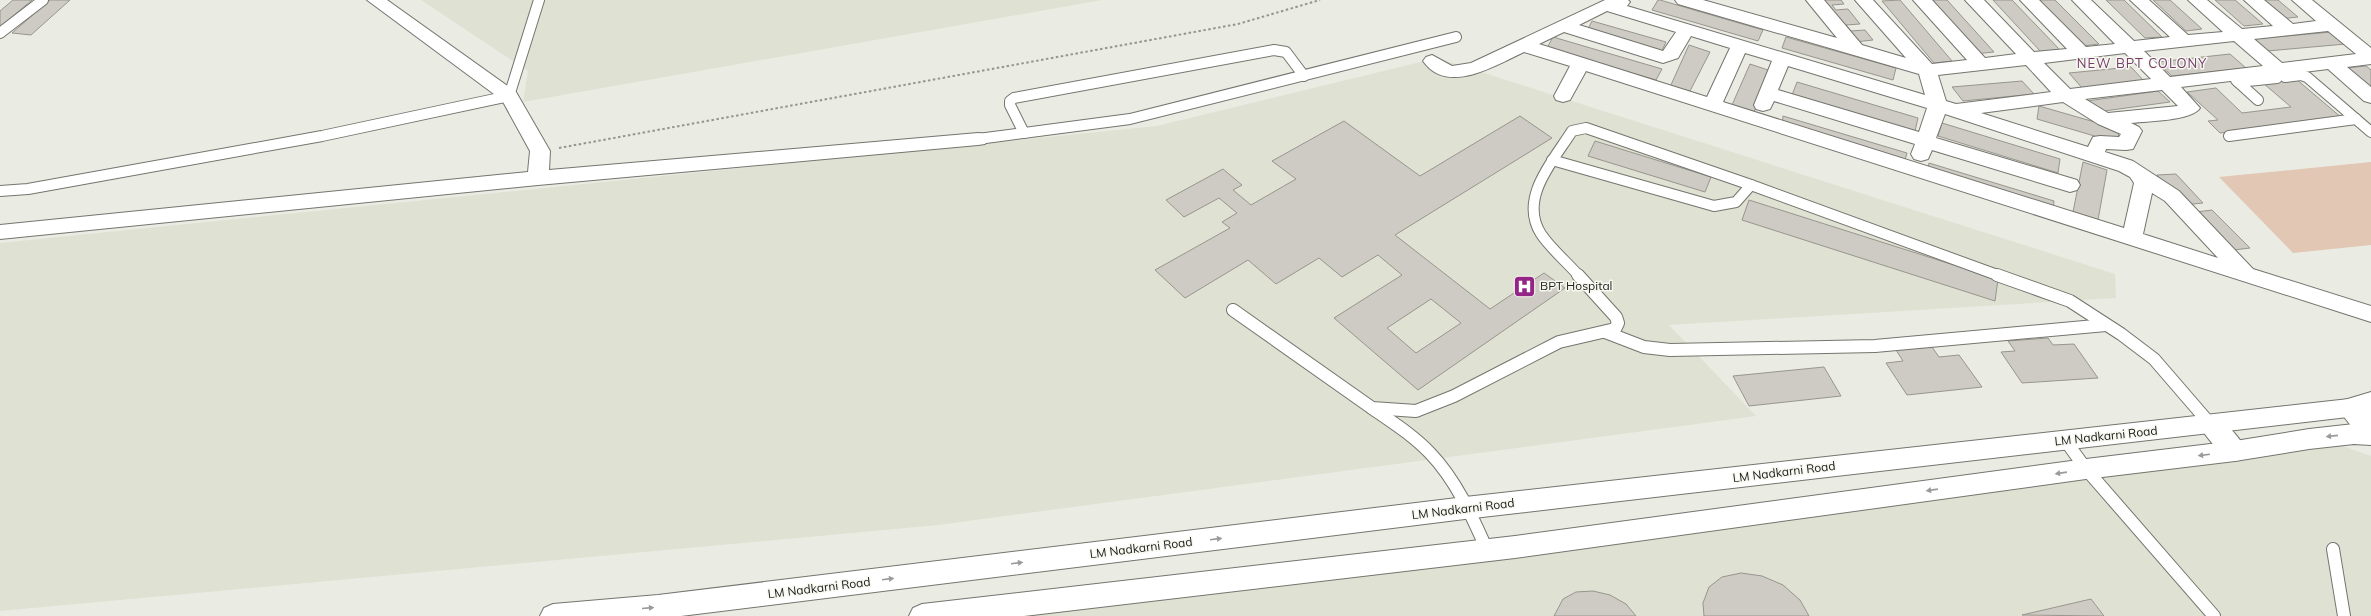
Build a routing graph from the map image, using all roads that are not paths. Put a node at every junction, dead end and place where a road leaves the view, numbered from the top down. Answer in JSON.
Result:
{"nodes":[{"id":1,"x":43,"y":0,"type":"edge"},
{"id":2,"x":376,"y":0,"type":"edge"},
{"id":3,"x":539,"y":0,"type":"edge"},
{"id":4,"x":1630,"y":0,"type":"edge"},
{"id":5,"x":1684,"y":0,"type":"edge"},
{"id":6,"x":1815,"y":0,"type":"edge"},
{"id":7,"x":1864,"y":0,"type":"edge"},
{"id":8,"x":1922,"y":0,"type":"edge"},
{"id":9,"x":1974,"y":0,"type":"edge"},
{"id":10,"x":2029,"y":0,"type":"edge"},
{"id":11,"x":2081,"y":0,"type":"edge"},
{"id":12,"x":2139,"y":0,"type":"edge"},
{"id":13,"x":2197,"y":0,"type":"edge"},
{"id":14,"x":2253,"y":0,"type":"edge"},
{"id":15,"x":2301,"y":0,"type":"edge"},
{"id":16,"x":1606,"y":5,"type":"junction"},
{"id":17,"x":2331,"y":25,"type":"junction"},
{"id":18,"x":1564,"y":26,"type":"junction"},
{"id":19,"x":1781,"y":28,"type":"junction"},
{"id":20,"x":1686,"y":29,"type":"junction"},
{"id":21,"x":2289,"y":30,"type":"junction"},
{"id":22,"x":0,"y":33,"type":"edge"},
{"id":23,"x":2239,"y":36,"type":"junction"},
{"id":24,"x":1456,"y":37,"type":"dead end"},
{"id":25,"x":2185,"y":42,"type":"junction"},
{"id":26,"x":1522,"y":45,"type":"junction"},
{"id":27,"x":1740,"y":45,"type":"junction"},
{"id":28,"x":1419,"y":48,"type":"junction"},
{"id":29,"x":2130,"y":48,"type":"junction"},
{"id":30,"x":1856,"y":50,"type":"junction"},
{"id":31,"x":2082,"y":53,"type":"junction"},
{"id":32,"x":1775,"y":56,"type":"junction"},
{"id":33,"x":2371,"y":58,"type":"edge"},
{"id":34,"x":2029,"y":59,"type":"junction"},
{"id":35,"x":1432,"y":61,"type":"joint"},
{"id":36,"x":2332,"y":63,"type":"junction"},
{"id":37,"x":1981,"y":64,"type":"junction"},
{"id":38,"x":1580,"y":65,"type":"junction"},
{"id":39,"x":1927,"y":70,"type":"junction"},
{"id":40,"x":2282,"y":75,"type":"junction"},
{"id":41,"x":1304,"y":76,"type":"junction"},
{"id":42,"x":2235,"y":79,"type":"junction"},
{"id":43,"x":2168,"y":84,"type":"junction"},
{"id":44,"x":1768,"y":93,"type":"junction"},
{"id":45,"x":509,"y":96,"type":"junction"},
{"id":46,"x":1563,"y":96,"type":"dead end"},
{"id":47,"x":2066,"y":96,"type":"junction"},
{"id":48,"x":2371,"y":96,"type":"edge"},
{"id":49,"x":2258,"y":100,"type":"dead end"},
{"id":50,"x":1712,"y":106,"type":"junction"},
{"id":51,"x":1947,"y":107,"type":"junction"},
{"id":52,"x":2356,"y":119,"type":"junction"},
{"id":53,"x":2105,"y":120,"type":"junction"},
{"id":54,"x":1757,"y":121,"type":"junction"},
{"id":55,"x":2371,"y":132,"type":"edge"},
{"id":56,"x":1024,"y":133,"type":"junction"},
{"id":57,"x":2230,"y":136,"type":"dead end"},
{"id":58,"x":978,"y":139,"type":"joint"},
{"id":59,"x":1926,"y":141,"type":"junction"},
{"id":60,"x":2093,"y":156,"type":"junction"},
{"id":61,"x":1552,"y":160,"type":"junction"},
{"id":62,"x":1916,"y":170,"type":"junction"},
{"id":63,"x":538,"y":178,"type":"junction"},
{"id":64,"x":2143,"y":178,"type":"junction"},
{"id":65,"x":1751,"y":185,"type":"junction"},
{"id":66,"x":2070,"y":185,"type":"dead end"},
{"id":67,"x":0,"y":191,"type":"edge"},
{"id":68,"x":0,"y":232,"type":"edge"},
{"id":69,"x":2132,"y":238,"type":"junction"},
{"id":70,"x":2245,"y":273,"type":"junction"},
{"id":71,"x":1233,"y":310,"type":"dead end"},
{"id":72,"x":2371,"y":314,"type":"edge"},
{"id":73,"x":2106,"y":325,"type":"junction"},
{"id":74,"x":1605,"y":332,"type":"junction"},
{"id":75,"x":1372,"y":408,"type":"junction"},
{"id":76,"x":2364,"y":408,"type":"edge"},
{"id":77,"x":2211,"y":425,"type":"junction"},
{"id":78,"x":2371,"y":435,"type":"edge"},
{"id":79,"x":2065,"y":440,"type":"junction"},
{"id":80,"x":2235,"y":451,"type":"junction"},
{"id":81,"x":2086,"y":469,"type":"junction"},
{"id":82,"x":1469,"y":508,"type":"junction"},
{"id":83,"x":2333,"y":549,"type":"dead end"},
{"id":84,"x":1486,"y":550,"type":"junction"},
{"id":85,"x":553,"y":616,"type":"edge"},
{"id":86,"x":922,"y":616,"type":"edge"},
{"id":87,"x":2214,"y":616,"type":"edge"},
{"id":88,"x":2344,"y":616,"type":"edge"}],
"edges":[{"from":1,"to":22,"type":"lane"},
{"from":2,"to":45,"type":"street"},
{"from":3,"to":45,"type":"lane"},
{"from":4,"to":16,"type":"street"},
{"from":5,"to":19,"type":"street"},
{"from":6,"to":30,"type":"street"},
{"from":7,"to":39,"type":"street"},
{"from":8,"to":37,"type":"street"},
{"from":9,"to":34,"type":"street"},
{"from":10,"to":31,"type":"street"},
{"from":11,"to":29,"type":"street"},
{"from":12,"to":25,"type":"street"},
{"from":13,"to":23,"type":"street"},
{"from":14,"to":21,"type":"street"},
{"from":15,"to":17,"type":"street"},
{"from":16,"to":18,"type":"street"},
{"from":16,"to":20,"type":"street"},
{"from":17,"to":21,"type":"street"},
{"from":17,"to":33,"type":"street"},
{"from":18,"to":20,"type":"street"},
{"from":18,"to":26,"type":"street"},
{"from":19,"to":30,"type":"street"},
{"from":19,"to":32,"type":"street"},
{"from":20,"to":27,"type":"street"},
{"from":21,"to":23,"type":"street"},
{"from":23,"to":25,"type":"street"},
{"from":23,"to":40,"type":"street"},
{"from":24,"to":28,"type":"lane"},
{"from":25,"to":29,"type":"street"},
{"from":26,"to":35,"type":"street"},
{"from":26,"to":38,"type":"street"},
{"from":27,"to":32,"type":"street"},
{"from":27,"to":50,"type":"street"},
{"from":28,"to":35,"type":"lane"},
{"from":28,"to":41,"type":"lane"},
{"from":29,"to":31,"type":"street"},
{"from":29,"to":43,"type":"street"},
{"from":30,"to":39,"type":"street"},
{"from":31,"to":34,"type":"street"},
{"from":32,"to":44,"type":"street"},
{"from":32,"to":51,"type":"street"},
{"from":33,"to":36,"type":"street"},
{"from":34,"to":37,"type":"street"},
{"from":34,"to":47,"type":"street"},
{"from":36,"to":40,"type":"street"},
{"from":36,"to":48,"type":"street"},
{"from":37,"to":39,"type":"street"},
{"from":38,"to":46,"type":"street"},
{"from":38,"to":50,"type":"street"},
{"from":39,"to":51,"type":"street"},
{"from":40,"to":42,"type":"street"},
{"from":40,"to":52,"type":"lane"},
{"from":41,"to":56,"type":"lane"},
{"from":41,"to":56,"type":"lane"},
{"from":42,"to":43,"type":"street"},
{"from":42,"to":49,"type":"lane"},
{"from":43,"to":47,"type":"street"},
{"from":43,"to":53,"type":"street"},
{"from":44,"to":54,"type":"street"},
{"from":44,"to":59,"type":"street"},
{"from":45,"to":63,"type":"street"},
{"from":45,"to":67,"type":"lane"},
{"from":47,"to":51,"type":"street"},
{"from":47,"to":53,"type":"street"},
{"from":50,"to":54,"type":"street"},
{"from":51,"to":59,"type":"street"},
{"from":51,"to":60,"type":"street"},
{"from":52,"to":55,"type":"lane"},
{"from":52,"to":57,"type":"lane"},
{"from":53,"to":60,"type":"street"},
{"from":54,"to":62,"type":"street"},
{"from":56,"to":58,"type":"lane"},
{"from":58,"to":63,"type":"street"},
{"from":59,"to":62,"type":"street"},
{"from":59,"to":66,"type":"street"},
{"from":60,"to":64,"type":"street"},
{"from":61,"to":65,"type":"lane"},
{"from":61,"to":65,"type":"lane"},
{"from":61,"to":74,"type":"lane"},
{"from":62,"to":69,"type":"street"},
{"from":63,"to":68,"type":"street"},
{"from":64,"to":69,"type":"street"},
{"from":64,"to":70,"type":"street"},
{"from":65,"to":73,"type":"lane"},
{"from":69,"to":70,"type":"street"},
{"from":70,"to":72,"type":"street"},
{"from":71,"to":75,"type":"lane"},
{"from":73,"to":74,"type":"lane"},
{"from":73,"to":77,"type":"lane"},
{"from":74,"to":75,"type":"lane"},
{"from":75,"to":82,"type":"lane"},
{"from":76,"to":77,"type":"street","name":"LM Nadkarni Road"},
{"from":76,"to":78,"type":"street"},
{"from":77,"to":79,"type":"street","name":"LM Nadkarni Road"},
{"from":77,"to":80,"type":"street"},
{"from":78,"to":80,"type":"street","one_way":true},
{"from":79,"to":81,"type":"lane"},
{"from":79,"to":82,"type":"street","name":"LM Nadkarni Road"},
{"from":80,"to":81,"type":"street","one_way":true},
{"from":81,"to":84,"type":"street","one_way":true},
{"from":81,"to":87,"type":"lane"},
{"from":82,"to":84,"type":"lane"},
{"from":85,"to":82,"type":"street","name":"LM Nadkarni Road","one_way":true},
{"from":83,"to":88,"type":"lane"},
{"from":84,"to":86,"type":"street"}]}
